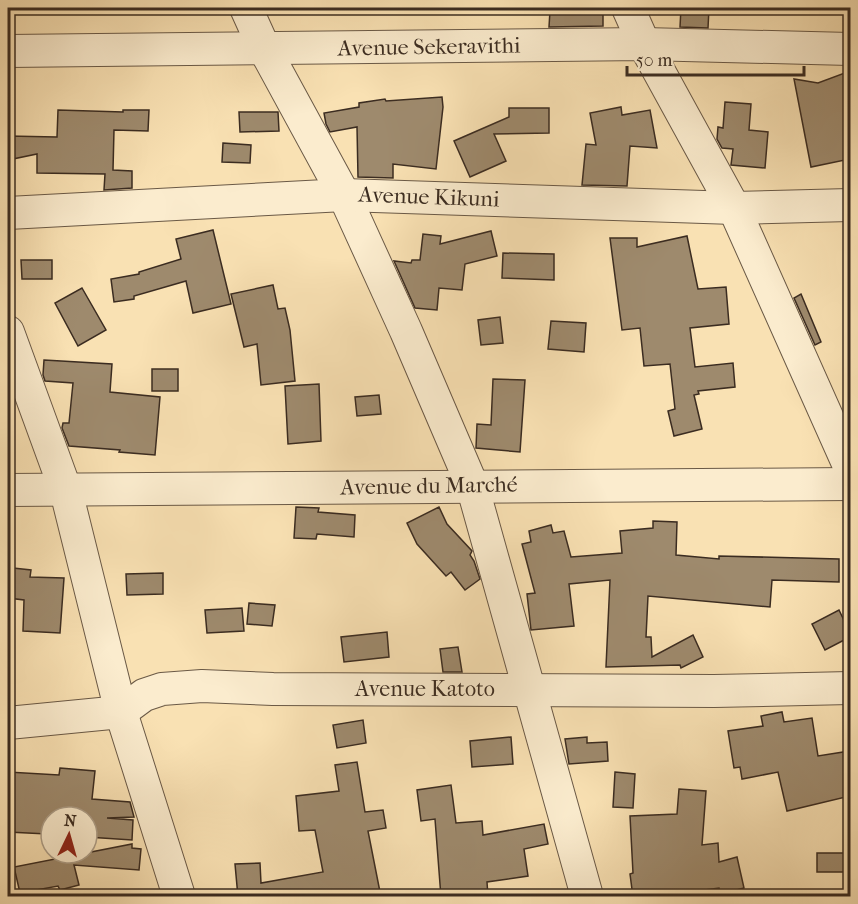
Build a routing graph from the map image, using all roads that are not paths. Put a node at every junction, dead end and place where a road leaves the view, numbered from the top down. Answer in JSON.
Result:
{"nodes":[{"id":1,"x":246,"y":8,"type":"edge"},
{"id":2,"x":628,"y":8,"type":"edge"},
{"id":3,"x":644,"y":44,"type":"junction"},
{"id":4,"x":850,"y":49,"type":"edge"},
{"id":5,"x":265,"y":50,"type":"junction"},
{"id":6,"x":8,"y":51,"type":"edge"},
{"id":7,"x":344,"y":195,"type":"junction"},
{"id":8,"x":850,"y":205,"type":"edge"},
{"id":9,"x":734,"y":208,"type":"junction"},
{"id":10,"x":8,"y":213,"type":"edge"},
{"id":11,"x":8,"y":332,"type":"edge"},
{"id":12,"x":850,"y":468,"type":"edge"},
{"id":13,"x":850,"y":484,"type":"edge"},
{"id":14,"x":472,"y":485,"type":"junction"},
{"id":15,"x":8,"y":490,"type":"edge"},
{"id":16,"x":66,"y":491,"type":"junction"},
{"id":17,"x":850,"y":688,"type":"edge"},
{"id":18,"x":528,"y":689,"type":"junction"},
{"id":19,"x":121,"y":712,"type":"junction"},
{"id":20,"x":8,"y":723,"type":"edge"},
{"id":21,"x":179,"y":897,"type":"edge"},
{"id":22,"x":587,"y":897,"type":"edge"}],
"edges":[{"from":1,"to":5,"type":"street"},
{"from":2,"to":3,"type":"street"},
{"from":3,"to":4,"type":"street","name":"Avenue Sekeravithi"},
{"from":3,"to":5,"type":"street","name":"Avenue Sekeravithi"},
{"from":3,"to":9,"type":"street"},
{"from":5,"to":6,"type":"street","name":"Avenue Sekeravithi"},
{"from":5,"to":7,"type":"street"},
{"from":7,"to":9,"type":"street","name":"Avenue Kikuni"},
{"from":7,"to":10,"type":"street","name":"Avenue Kikuni"},
{"from":7,"to":14,"type":"street"},
{"from":8,"to":9,"type":"street","name":"Avenue Kikuni"},
{"from":9,"to":12,"type":"street"},
{"from":11,"to":16,"type":"street"},
{"from":13,"to":14,"type":"street","name":"Avenue du Marché"},
{"from":14,"to":16,"type":"street","name":"Avenue du Marché"},
{"from":14,"to":18,"type":"street"},
{"from":15,"to":16,"type":"street","name":"Avenue du Marché"},
{"from":16,"to":19,"type":"street"},
{"from":17,"to":18,"type":"street","name":"Avenue Katoto"},
{"from":18,"to":19,"type":"street","name":"Avenue Katoto"},
{"from":18,"to":22,"type":"street"},
{"from":19,"to":20,"type":"street"},
{"from":19,"to":21,"type":"street"}]}
